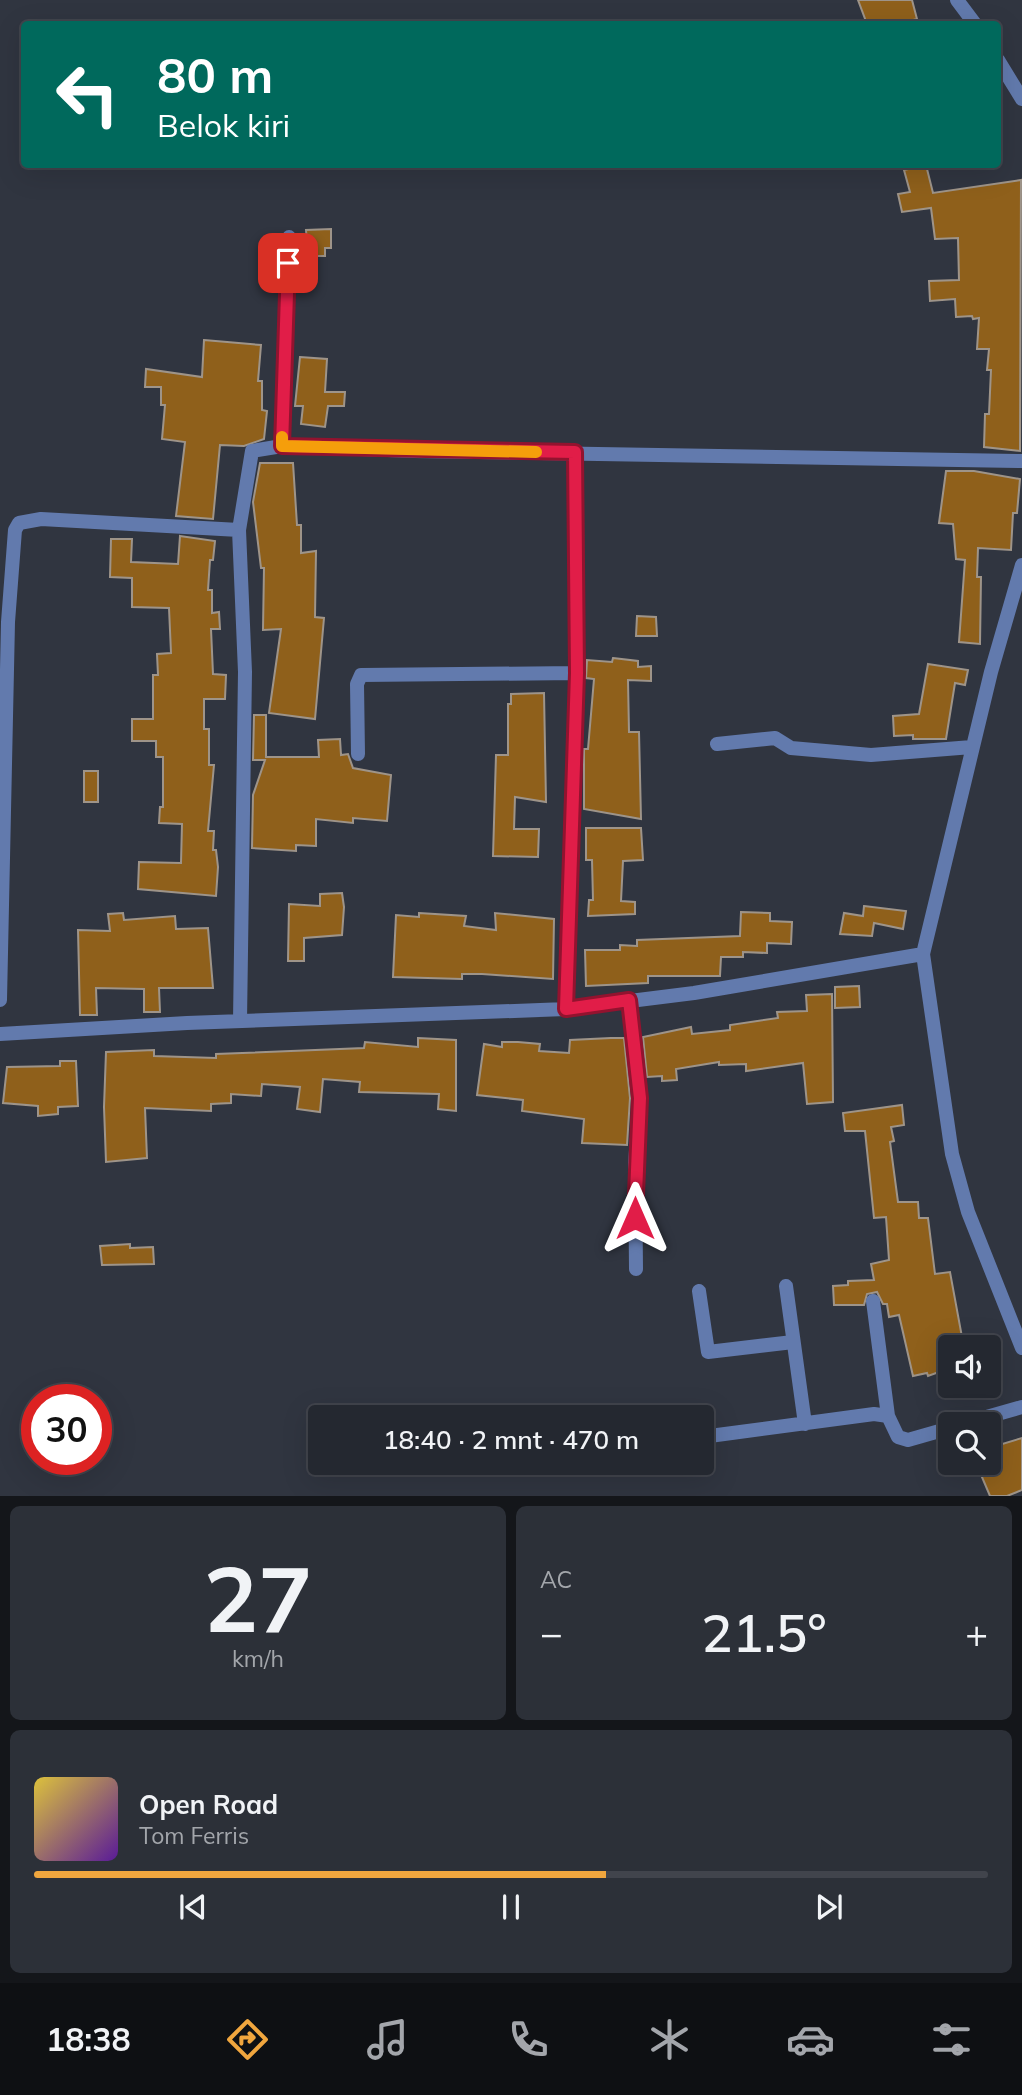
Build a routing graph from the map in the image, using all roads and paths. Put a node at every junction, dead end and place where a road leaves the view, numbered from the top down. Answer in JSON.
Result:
{"nodes":[{"id":1,"x":957,"y":0,"type":"edge"},
{"id":2,"x":973,"y":21,"type":"edge"},
{"id":3,"x":1001,"y":65,"type":"edge"},
{"id":4,"x":1022,"y":99,"type":"edge"},
{"id":5,"x":289,"y":237,"type":"dead end"},
{"id":6,"x":282,"y":446,"type":"junction"},
{"id":7,"x":575,"y":452,"type":"junction"},
{"id":8,"x":1022,"y":461,"type":"edge"},
{"id":9,"x":239,"y":530,"type":"junction"},
{"id":10,"x":1022,"y":565,"type":"edge"},
{"id":11,"x":577,"y":673,"type":"junction"},
{"id":12,"x":717,"y":744,"type":"dead end"},
{"id":13,"x":972,"y":747,"type":"junction"},
{"id":14,"x":358,"y":754,"type":"dead end"},
{"id":15,"x":923,"y":954,"type":"junction"},
{"id":16,"x":0,"y":1000,"type":"edge"},
{"id":17,"x":629,"y":1000,"type":"junction"},
{"id":18,"x":566,"y":1009,"type":"junction"},
{"id":19,"x":240,"y":1021,"type":"junction"},
{"id":20,"x":0,"y":1034,"type":"edge"},
{"id":21,"x":636,"y":1269,"type":"dead end"},
{"id":22,"x":786,"y":1286,"type":"dead end"},
{"id":23,"x":699,"y":1291,"type":"dead end"},
{"id":24,"x":873,"y":1301,"type":"dead end"},
{"id":25,"x":793,"y":1342,"type":"junction"},
{"id":26,"x":1022,"y":1348,"type":"edge"},
{"id":27,"x":1022,"y":1407,"type":"edge"},
{"id":28,"x":1001,"y":1413,"type":"edge"},
{"id":29,"x":888,"y":1416,"type":"junction"},
{"id":30,"x":805,"y":1423,"type":"junction"},
{"id":31,"x":938,"y":1431,"type":"edge"},
{"id":32,"x":714,"y":1435,"type":"edge"}],
"edges":[{"from":1,"to":2,"type":"street"},
{"from":3,"to":4,"type":"street"},
{"from":5,"to":6,"type":"street"},
{"from":6,"to":7,"type":"street"},
{"from":6,"to":9,"type":"street"},
{"from":7,"to":8,"type":"street"},
{"from":7,"to":11,"type":"street"},
{"from":9,"to":16,"type":"street"},
{"from":9,"to":19,"type":"street"},
{"from":10,"to":13,"type":"street"},
{"from":11,"to":14,"type":"street"},
{"from":11,"to":18,"type":"street"},
{"from":12,"to":13,"type":"street"},
{"from":13,"to":15,"type":"street"},
{"from":15,"to":17,"type":"street"},
{"from":15,"to":26,"type":"street"},
{"from":17,"to":18,"type":"street"},
{"from":17,"to":21,"type":"street"},
{"from":18,"to":19,"type":"street"},
{"from":19,"to":20,"type":"street"},
{"from":22,"to":25,"type":"street"},
{"from":23,"to":25,"type":"street"},
{"from":24,"to":29,"type":"street"},
{"from":25,"to":30,"type":"street"},
{"from":27,"to":28,"type":"street"},
{"from":29,"to":30,"type":"street"},
{"from":29,"to":31,"type":"street"},
{"from":30,"to":32,"type":"street"}]}
